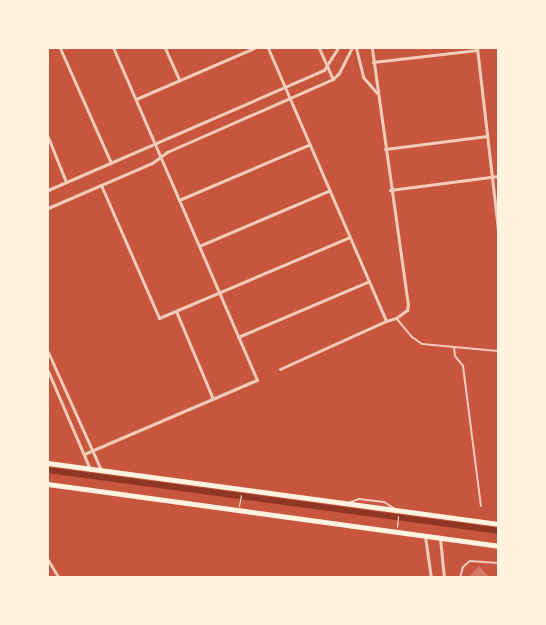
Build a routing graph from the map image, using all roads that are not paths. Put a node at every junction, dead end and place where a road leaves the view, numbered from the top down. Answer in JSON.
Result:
{"nodes":[{"id":1,"x":60,"y":48,"type":"edge"},
{"id":2,"x":113,"y":48,"type":"edge"},
{"id":3,"x":165,"y":48,"type":"edge"},
{"id":4,"x":254,"y":48,"type":"edge"},
{"id":5,"x":268,"y":48,"type":"edge"},
{"id":6,"x":319,"y":48,"type":"edge"},
{"id":7,"x":338,"y":48,"type":"edge"},
{"id":8,"x":352,"y":48,"type":"edge"},
{"id":9,"x":356,"y":48,"type":"edge"},
{"id":10,"x":372,"y":48,"type":"edge"},
{"id":11,"x":477,"y":49,"type":"edge"},
{"id":12,"x":373,"y":62,"type":"junction"},
{"id":13,"x":327,"y":67,"type":"junction"},
{"id":14,"x":179,"y":80,"type":"junction"},
{"id":15,"x":333,"y":80,"type":"junction"},
{"id":16,"x":285,"y":87,"type":"junction"},
{"id":17,"x":378,"y":94,"type":"junction"},
{"id":18,"x":290,"y":98,"type":"junction"},
{"id":19,"x":136,"y":99,"type":"junction"},
{"id":20,"x":487,"y":136,"type":"junction"},
{"id":21,"x":48,"y":137,"type":"edge"},
{"id":22,"x":155,"y":143,"type":"junction"},
{"id":23,"x":310,"y":144,"type":"junction"},
{"id":24,"x":384,"y":149,"type":"junction"},
{"id":25,"x":160,"y":156,"type":"junction"},
{"id":26,"x":111,"y":163,"type":"junction"},
{"id":27,"x":498,"y":176,"type":"edge"},
{"id":28,"x":492,"y":177,"type":"junction"},
{"id":29,"x":66,"y":182,"type":"junction"},
{"id":30,"x":101,"y":185,"type":"junction"},
{"id":31,"x":48,"y":190,"type":"edge"},
{"id":32,"x":330,"y":190,"type":"junction"},
{"id":33,"x":390,"y":190,"type":"junction"},
{"id":34,"x":179,"y":200,"type":"junction"},
{"id":35,"x":48,"y":208,"type":"edge"},
{"id":36,"x":498,"y":228,"type":"edge"},
{"id":37,"x":350,"y":237,"type":"junction"},
{"id":38,"x":199,"y":246,"type":"junction"},
{"id":39,"x":369,"y":282,"type":"junction"},
{"id":40,"x":220,"y":294,"type":"junction"},
{"id":41,"x":176,"y":312,"type":"junction"},
{"id":42,"x":396,"y":318,"type":"junction"},
{"id":43,"x":386,"y":321,"type":"junction"},
{"id":44,"x":238,"y":337,"type":"junction"},
{"id":45,"x":454,"y":347,"type":"junction"},
{"id":46,"x":498,"y":351,"type":"edge"},
{"id":47,"x":48,"y":352,"type":"edge"},
{"id":48,"x":52,"y":362,"type":"junction"},
{"id":49,"x":48,"y":364,"type":"edge"},
{"id":50,"x":280,"y":369,"type":"dead end"},
{"id":51,"x":48,"y":371,"type":"edge"},
{"id":52,"x":214,"y":399,"type":"junction"},
{"id":53,"x":91,"y":452,"type":"junction"},
{"id":54,"x":84,"y":454,"type":"junction"},
{"id":55,"x":48,"y":463,"type":"edge"},
{"id":56,"x":90,"y":469,"type":"junction"},
{"id":57,"x":101,"y":470,"type":"junction"},
{"id":58,"x":48,"y":484,"type":"edge"},
{"id":59,"x":481,"y":506,"type":"dead end"},
{"id":60,"x":498,"y":524,"type":"edge"},
{"id":61,"x":424,"y":536,"type":"junction"},
{"id":62,"x":440,"y":538,"type":"junction"},
{"id":63,"x":498,"y":546,"type":"edge"},
{"id":64,"x":48,"y":560,"type":"edge"},
{"id":65,"x":498,"y":563,"type":"edge"},
{"id":66,"x":59,"y":578,"type":"edge"},
{"id":67,"x":431,"y":578,"type":"edge"},
{"id":68,"x":444,"y":578,"type":"edge"},
{"id":69,"x":460,"y":578,"type":"edge"}],
"edges":[{"from":1,"to":26,"type":"street"},
{"from":2,"to":19,"type":"street"},
{"from":3,"to":14,"type":"street"},
{"from":4,"to":14,"type":"street"},
{"from":5,"to":16,"type":"street"},
{"from":6,"to":13,"type":"street"},
{"from":7,"to":13,"type":"street"},
{"from":8,"to":15,"type":"street"},
{"from":9,"to":17,"type":"street"},
{"from":10,"to":12,"type":"street"},
{"from":11,"to":12,"type":"street"},
{"from":11,"to":20,"type":"street"},
{"from":12,"to":17,"type":"street"},
{"from":13,"to":15,"type":"street"},
{"from":13,"to":16,"type":"street"},
{"from":14,"to":19,"type":"street"},
{"from":15,"to":18,"type":"street"},
{"from":16,"to":18,"type":"street"},
{"from":16,"to":22,"type":"street"},
{"from":17,"to":24,"type":"street"},
{"from":18,"to":23,"type":"street"},
{"from":18,"to":25,"type":"street"},
{"from":19,"to":22,"type":"street"},
{"from":20,"to":24,"type":"street"},
{"from":20,"to":28,"type":"street"},
{"from":21,"to":29,"type":"street"},
{"from":22,"to":25,"type":"street"},
{"from":22,"to":26,"type":"street"},
{"from":23,"to":32,"type":"street"},
{"from":23,"to":34,"type":"street"},
{"from":24,"to":33,"type":"street"},
{"from":25,"to":30,"type":"street"},
{"from":25,"to":34,"type":"street"},
{"from":26,"to":29,"type":"street"},
{"from":27,"to":28,"type":"street"},
{"from":28,"to":33,"type":"street"},
{"from":28,"to":36,"type":"street"},
{"from":29,"to":31,"type":"street"},
{"from":30,"to":35,"type":"street"},
{"from":30,"to":41,"type":"street"},
{"from":32,"to":37,"type":"street"},
{"from":32,"to":38,"type":"street"},
{"from":33,"to":42,"type":"street"},
{"from":34,"to":38,"type":"street"},
{"from":37,"to":39,"type":"street"},
{"from":37,"to":40,"type":"street"},
{"from":38,"to":40,"type":"street"},
{"from":39,"to":43,"type":"street"},
{"from":39,"to":44,"type":"street"},
{"from":40,"to":41,"type":"street"},
{"from":40,"to":44,"type":"street"},
{"from":41,"to":52,"type":"street"},
{"from":42,"to":43,"type":"street"},
{"from":42,"to":45,"type":"lane"},
{"from":43,"to":50,"type":"street"},
{"from":44,"to":52,"type":"street"},
{"from":45,"to":46,"type":"lane"},
{"from":45,"to":59,"type":"lane"},
{"from":47,"to":48,"type":"street"},
{"from":48,"to":49,"type":"street"},
{"from":48,"to":53,"type":"street"},
{"from":51,"to":54,"type":"street"},
{"from":52,"to":53,"type":"street"},
{"from":53,"to":54,"type":"street"},
{"from":53,"to":57,"type":"street"},
{"from":54,"to":56,"type":"street"},
{"from":55,"to":56,"type":"main road"},
{"from":56,"to":57,"type":"main road"},
{"from":57,"to":60,"type":"main road"},
{"from":58,"to":61,"type":"main road"},
{"from":61,"to":62,"type":"main road"},
{"from":61,"to":67,"type":"street"},
{"from":62,"to":63,"type":"main road"},
{"from":62,"to":68,"type":"street"},
{"from":64,"to":66,"type":"street"},
{"from":65,"to":69,"type":"lane"}]}
